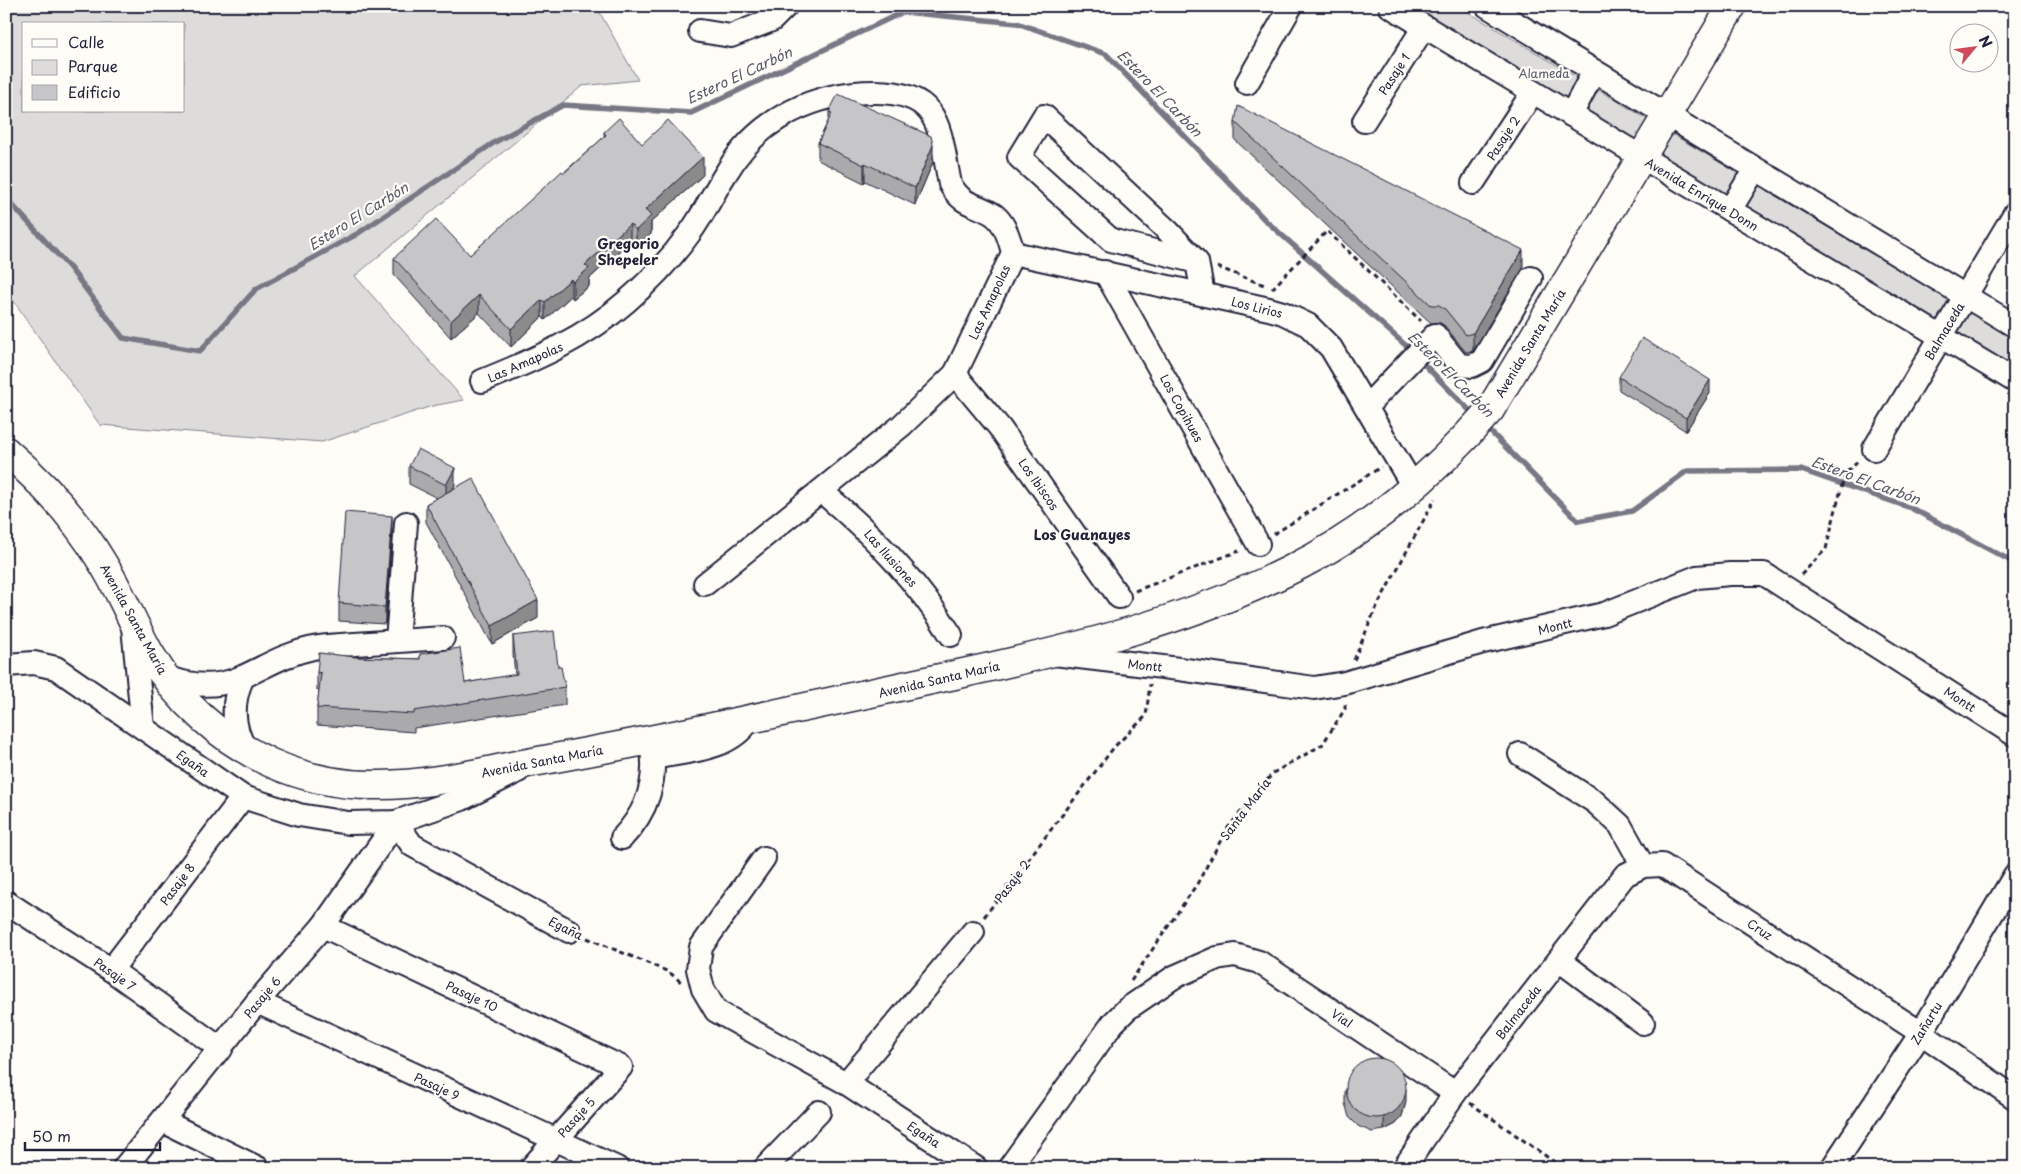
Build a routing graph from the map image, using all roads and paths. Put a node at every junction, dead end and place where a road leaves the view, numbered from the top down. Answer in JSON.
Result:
{"nodes":[{"id":1,"x":786,"y":6,"type":"edge"},
{"id":2,"x":1291,"y":6,"type":"edge"},
{"id":3,"x":1390,"y":6,"type":"edge"},
{"id":4,"x":1487,"y":6,"type":"edge"},
{"id":5,"x":1732,"y":6,"type":"edge"},
{"id":6,"x":1424,"y":27,"type":"junction"},
{"id":7,"x":700,"y":31,"type":"dead end"},
{"id":8,"x":1594,"y":71,"type":"junction"},
{"id":9,"x":1248,"y":83,"type":"dead end"},
{"id":10,"x":1533,"y":92,"type":"junction"},
{"id":11,"x":1571,"y":115,"type":"junction"},
{"id":12,"x":1667,"y":116,"type":"junction"},
{"id":13,"x":1364,"y":121,"type":"dead end"},
{"id":14,"x":1642,"y":158,"type":"junction"},
{"id":15,"x":1755,"y":169,"type":"junction"},
{"id":16,"x":1473,"y":183,"type":"dead end"},
{"id":17,"x":1730,"y":210,"type":"junction"},
{"id":18,"x":2015,"y":213,"type":"edge"},
{"id":19,"x":1013,"y":253,"type":"junction"},
{"id":20,"x":1197,"y":262,"type":"junction"},
{"id":21,"x":1105,"y":272,"type":"junction"},
{"id":22,"x":1531,"y":278,"type":"dead end"},
{"id":23,"x":1203,"y":294,"type":"junction"},
{"id":24,"x":1965,"y":296,"type":"junction"},
{"id":25,"x":2015,"y":326,"type":"edge"},
{"id":26,"x":1436,"y":335,"type":"junction"},
{"id":27,"x":1941,"y":337,"type":"junction"},
{"id":28,"x":955,"y":374,"type":"junction"},
{"id":29,"x":482,"y":380,"type":"dead end"},
{"id":30,"x":2015,"y":381,"type":"edge"},
{"id":31,"x":1367,"y":406,"type":"junction"},
{"id":32,"x":1874,"y":449,"type":"dead end"},
{"id":33,"x":6,"y":451,"type":"edge"},
{"id":34,"x":1845,"y":472,"type":"dead end"},
{"id":35,"x":1414,"y":488,"type":"junction"},
{"id":36,"x":821,"y":491,"type":"junction"},
{"id":37,"x":406,"y":523,"type":"dead end"},
{"id":38,"x":1258,"y":544,"type":"dead end"},
{"id":39,"x":705,"y":584,"type":"dead end"},
{"id":40,"x":1788,"y":588,"type":"junction"},
{"id":41,"x":1119,"y":597,"type":"dead end"},
{"id":42,"x":132,"y":616,"type":"junction"},
{"id":43,"x":951,"y":635,"type":"dead end"},
{"id":44,"x":443,"y":638,"type":"dead end"},
{"id":45,"x":397,"y":641,"type":"junction"},
{"id":46,"x":1050,"y":654,"type":"junction"},
{"id":47,"x":6,"y":665,"type":"edge"},
{"id":48,"x":1152,"y":666,"type":"junction"},
{"id":49,"x":165,"y":677,"type":"junction"},
{"id":50,"x":242,"y":679,"type":"junction"},
{"id":51,"x":1345,"y":683,"type":"junction"},
{"id":52,"x":143,"y":728,"type":"junction"},
{"id":53,"x":2015,"y":735,"type":"edge"},
{"id":54,"x":652,"y":749,"type":"junction"},
{"id":55,"x":246,"y":750,"type":"junction"},
{"id":56,"x":1520,"y":754,"type":"dead end"},
{"id":57,"x":536,"y":762,"type":"junction"},
{"id":58,"x":243,"y":798,"type":"junction"},
{"id":59,"x":396,"y":822,"type":"junction"},
{"id":60,"x":622,"y":838,"type":"dead end"},
{"id":61,"x":764,"y":858,"type":"dead end"},
{"id":62,"x":1643,"y":866,"type":"junction"},
{"id":63,"x":2015,"y":875,"type":"edge"},
{"id":64,"x":6,"y":902,"type":"edge"},
{"id":65,"x":323,"y":926,"type":"junction"},
{"id":66,"x":569,"y":931,"type":"joint"},
{"id":67,"x":973,"y":932,"type":"joint"},
{"id":68,"x":1559,"y":960,"type":"junction"},
{"id":69,"x":111,"y":970,"type":"junction"},
{"id":70,"x":682,"y":983,"type":"dead end"},
{"id":71,"x":1128,"y":986,"type":"dead end"},
{"id":72,"x":257,"y":1002,"type":"junction"},
{"id":73,"x":1643,"y":1024,"type":"dead end"},
{"id":74,"x":1921,"y":1033,"type":"junction"},
{"id":75,"x":221,"y":1049,"type":"junction"},
{"id":76,"x":621,"y":1067,"type":"joint"},
{"id":77,"x":846,"y":1084,"type":"junction"},
{"id":78,"x":1455,"y":1093,"type":"junction"},
{"id":79,"x":2015,"y":1098,"type":"edge"},
{"id":80,"x":819,"y":1112,"type":"dead end"},
{"id":81,"x":163,"y":1121,"type":"junction"},
{"id":82,"x":555,"y":1141,"type":"junction"},
{"id":83,"x":124,"y":1168,"type":"edge"},
{"id":84,"x":258,"y":1168,"type":"edge"},
{"id":85,"x":531,"y":1168,"type":"edge"},
{"id":86,"x":617,"y":1168,"type":"edge"},
{"id":87,"x":765,"y":1168,"type":"edge"},
{"id":88,"x":976,"y":1168,"type":"edge"},
{"id":89,"x":1009,"y":1168,"type":"edge"},
{"id":90,"x":1404,"y":1168,"type":"edge"},
{"id":91,"x":1563,"y":1168,"type":"edge"},
{"id":92,"x":1832,"y":1168,"type":"edge"}],
"edges":[{"from":1,"to":7,"type":"street"},
{"from":2,"to":9,"type":"street"},
{"from":3,"to":6,"type":"street","name":"Avenida Enrique Donn"},
{"from":4,"to":8,"type":"street"},
{"from":5,"to":12,"type":"main road","name":"Avenida Santa María"},
{"from":6,"to":10,"type":"street","name":"Avenida Enrique Donn"},
{"from":6,"to":13,"type":"street","name":"Pasaje 1"},
{"from":8,"to":11,"type":"street"},
{"from":8,"to":12,"type":"street"},
{"from":10,"to":11,"type":"street","name":"Avenida Enrique Donn"},
{"from":10,"to":16,"type":"street","name":"Pasaje 2"},
{"from":11,"to":14,"type":"street","name":"Avenida Enrique Donn"},
{"from":12,"to":14,"type":"main road","name":"Avenida Santa María"},
{"from":12,"to":15,"type":"street"},
{"from":14,"to":17,"type":"street","name":"Avenida Enrique Donn"},
{"from":14,"to":35,"type":"main road","name":"Avenida Santa María"},
{"from":15,"to":17,"type":"street"},
{"from":15,"to":24,"type":"street"},
{"from":17,"to":27,"type":"street","name":"Avenida Enrique Donn"},
{"from":18,"to":24,"type":"street","name":"Balmaceda"},
{"from":19,"to":21,"type":"street","name":"Los Lirios"},
{"from":19,"to":28,"type":"street","name":"Las Amapolas"},
{"from":19,"to":29,"type":"street","name":"Las Amapolas"},
{"from":20,"to":20,"type":"street"},
{"from":20,"to":23,"type":"street"},
{"from":20,"to":26,"type":"path"},
{"from":21,"to":23,"type":"street","name":"Los Lirios"},
{"from":21,"to":38,"type":"street","name":"Los Copihues"},
{"from":22,"to":26,"type":"street"},
{"from":23,"to":31,"type":"street","name":"Los Lirios"},
{"from":24,"to":25,"type":"street"},
{"from":24,"to":27,"type":"street","name":"Balmaceda"},
{"from":26,"to":31,"type":"street"},
{"from":27,"to":30,"type":"street","name":"Avenida Enrique Donn"},
{"from":27,"to":32,"type":"street","name":"Balmaceda"},
{"from":28,"to":36,"type":"street","name":"Las Amapolas"},
{"from":28,"to":41,"type":"street","name":"Los Ibiscos"},
{"from":31,"to":35,"type":"street","name":"Los Lirios"},
{"from":33,"to":42,"type":"main road","name":"Avenida Santa María"},
{"from":34,"to":40,"type":"path"},
{"from":35,"to":46,"type":"main road","name":"Avenida Santa María"},
{"from":35,"to":51,"type":"path","name":"Santa María"},
{"from":36,"to":39,"type":"street","name":"Las Amapolas"},
{"from":36,"to":43,"type":"street","name":"Las Ilusiones"},
{"from":37,"to":45,"type":"street"},
{"from":40,"to":51,"type":"street","name":"Montt"},
{"from":40,"to":53,"type":"street","name":"Montt"},
{"from":42,"to":49,"type":"main road","name":"Avenida Santa María"},
{"from":42,"to":52,"type":"street"},
{"from":44,"to":45,"type":"street"},
{"from":45,"to":50,"type":"street"},
{"from":46,"to":48,"type":"street","name":"Montt"},
{"from":46,"to":54,"type":"main road","name":"Avenida Santa María"},
{"from":47,"to":52,"type":"street","name":"Egaña"},
{"from":48,"to":51,"type":"street","name":"Montt"},
{"from":48,"to":67,"type":"path","name":"Pasaje 2"},
{"from":49,"to":50,"type":"street"},
{"from":49,"to":55,"type":"main road","name":"Avenida Santa María"},
{"from":50,"to":55,"type":"street"},
{"from":51,"to":71,"type":"path","name":"Santa María"},
{"from":52,"to":58,"type":"street","name":"Egaña"},
{"from":54,"to":57,"type":"main road","name":"Avenida Santa María"},
{"from":54,"to":60,"type":"street"},
{"from":55,"to":57,"type":"main road","name":"Avenida Santa María"},
{"from":56,"to":62,"type":"street"},
{"from":57,"to":59,"type":"street","name":"Egaña"},
{"from":58,"to":59,"type":"street","name":"Egaña"},
{"from":58,"to":69,"type":"street","name":"Pasaje 8"},
{"from":59,"to":65,"type":"street","name":"Pasaje 6"},
{"from":59,"to":66,"type":"street","name":"Egaña"},
{"from":61,"to":77,"type":"street","name":"Egaña"},
{"from":62,"to":68,"type":"street","name":"Balmaceda"},
{"from":62,"to":74,"type":"street","name":"Cruz"},
{"from":63,"to":74,"type":"street","name":"Zañartu"},
{"from":64,"to":69,"type":"street","name":"Pasaje 7"},
{"from":65,"to":72,"type":"street","name":"Pasaje 6"},
{"from":65,"to":76,"type":"street","name":"Pasaje 10"},
{"from":66,"to":70,"type":"path","name":"Egaña"},
{"from":67,"to":77,"type":"street"},
{"from":68,"to":73,"type":"street"},
{"from":68,"to":78,"type":"street","name":"Balmaceda"},
{"from":69,"to":75,"type":"street","name":"Pasaje 7"},
{"from":72,"to":75,"type":"street","name":"Pasaje 6"},
{"from":72,"to":82,"type":"street","name":"Pasaje 9"},
{"from":74,"to":79,"type":"street","name":"Cruz"},
{"from":74,"to":92,"type":"street","name":"Zañartu"},
{"from":75,"to":81,"type":"street","name":"Pasaje 6"},
{"from":76,"to":82,"type":"street","name":"Pasaje 5"},
{"from":77,"to":88,"type":"street","name":"Egaña"},
{"from":78,"to":89,"type":"street","name":"Vial"},
{"from":78,"to":90,"type":"street","name":"Balmaceda"},
{"from":78,"to":91,"type":"path"},
{"from":80,"to":87,"type":"street"},
{"from":81,"to":83,"type":"street","name":"Pasaje 6"},
{"from":81,"to":84,"type":"street"},
{"from":82,"to":85,"type":"street","name":"Pasaje 5"},
{"from":82,"to":86,"type":"street","name":"Pasaje 9"}]}
